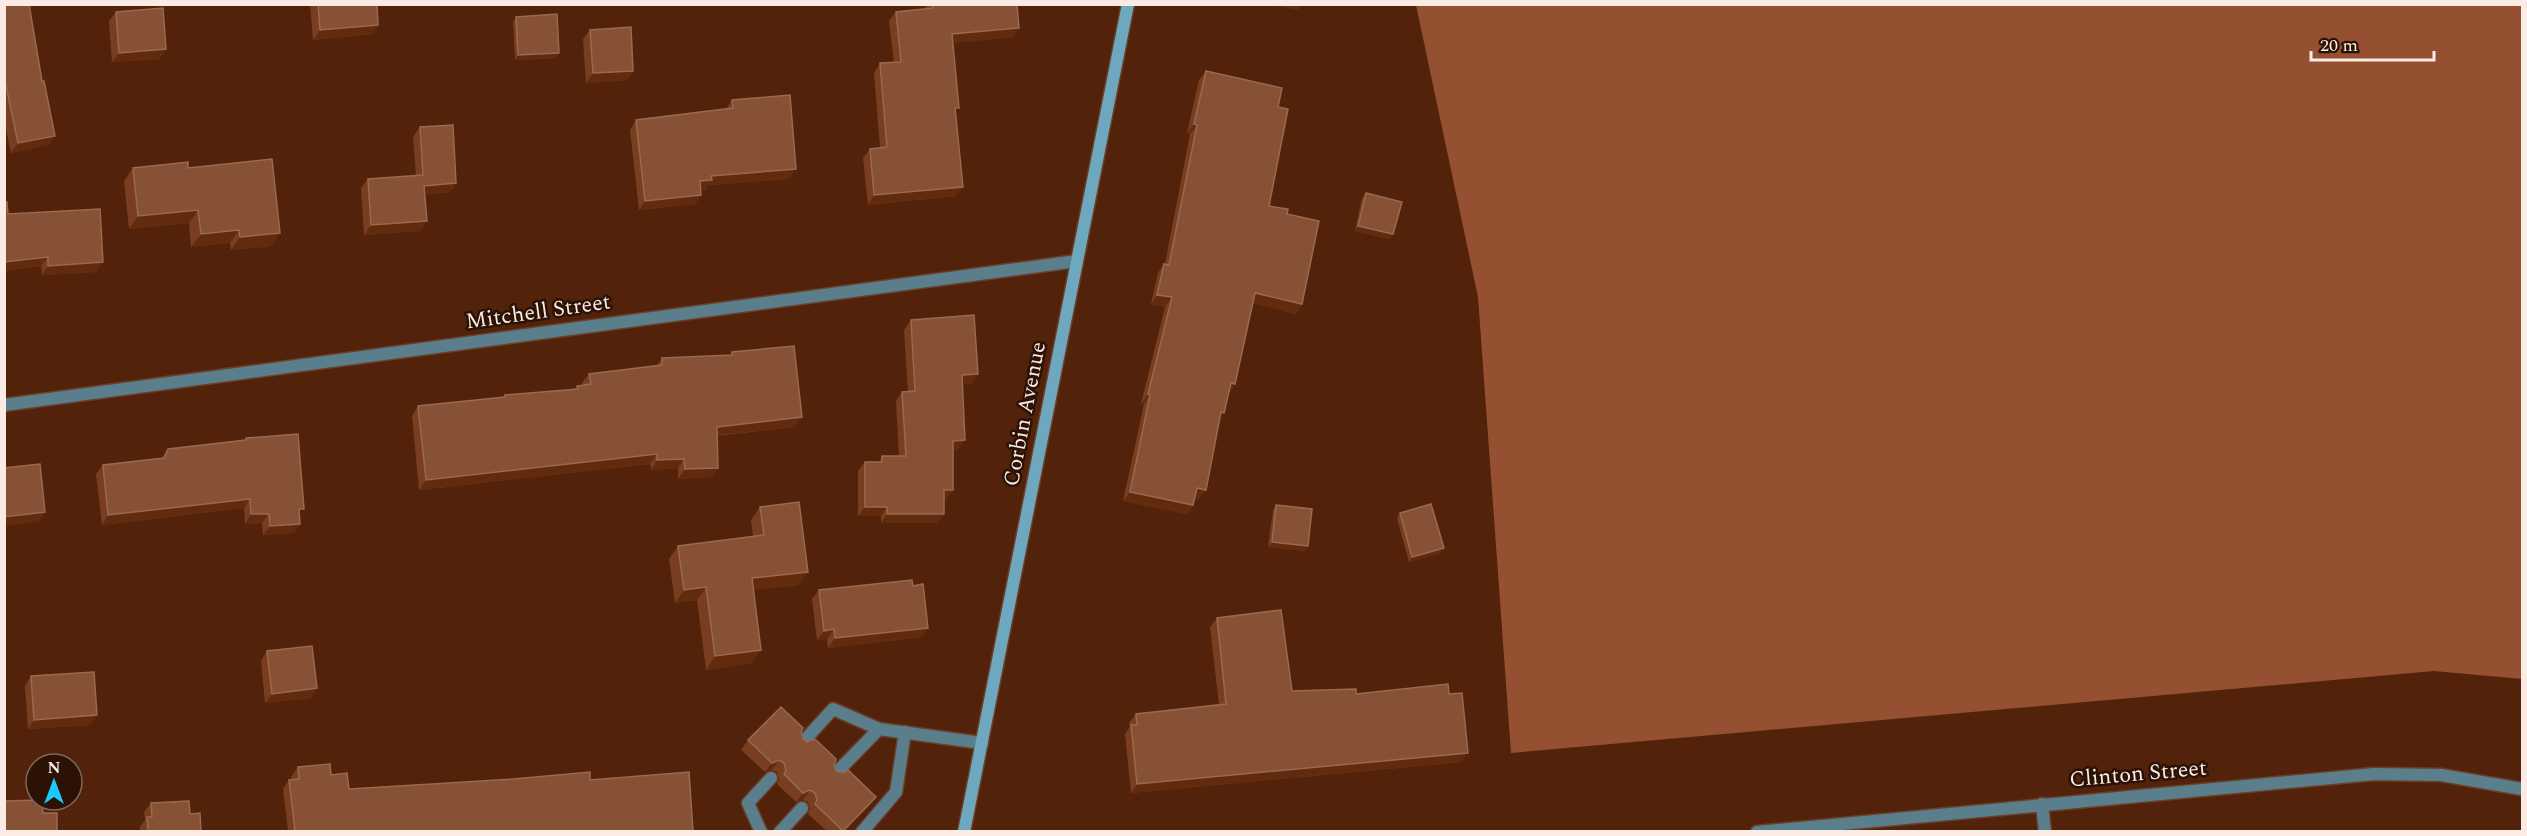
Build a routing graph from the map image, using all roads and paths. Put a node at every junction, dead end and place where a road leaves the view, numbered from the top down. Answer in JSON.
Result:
{"nodes":[{"id":1,"x":1128,"y":4,"type":"edge"},
{"id":2,"x":1077,"y":261,"type":"junction"},
{"id":3,"x":4,"y":405,"type":"edge"},
{"id":4,"x":879,"y":729,"type":"junction"},
{"id":5,"x":905,"y":732,"type":"junction"},
{"id":6,"x":802,"y":743,"type":"edge"},
{"id":7,"x":982,"y":743,"type":"junction"},
{"id":8,"x":835,"y":774,"type":"edge"},
{"id":9,"x":771,"y":778,"type":"edge"},
{"id":10,"x":2523,"y":789,"type":"edge"},
{"id":11,"x":2042,"y":804,"type":"junction"},
{"id":12,"x":802,"y":808,"type":"edge"},
{"id":13,"x":761,"y":831,"type":"edge"},
{"id":14,"x":780,"y":831,"type":"edge"},
{"id":15,"x":862,"y":831,"type":"edge"},
{"id":16,"x":964,"y":831,"type":"edge"},
{"id":17,"x":1757,"y":831,"type":"edge"},
{"id":18,"x":2045,"y":831,"type":"edge"}],
"edges":[{"from":1,"to":2,"type":"main road","name":"Corbin Avenue"},
{"from":2,"to":3,"type":"street","name":"Mitchell Street"},
{"from":2,"to":7,"type":"main road","name":"Corbin Avenue"},
{"from":4,"to":5,"type":"street"},
{"from":4,"to":6,"type":"street"},
{"from":4,"to":8,"type":"street"},
{"from":5,"to":7,"type":"street"},
{"from":5,"to":15,"type":"street"},
{"from":7,"to":16,"type":"main road","name":"Corbin Avenue"},
{"from":9,"to":13,"type":"street"},
{"from":10,"to":11,"type":"street","name":"Clinton Street"},
{"from":11,"to":17,"type":"street","name":"Clinton Street"},
{"from":11,"to":18,"type":"street"},
{"from":12,"to":14,"type":"street"}]}
